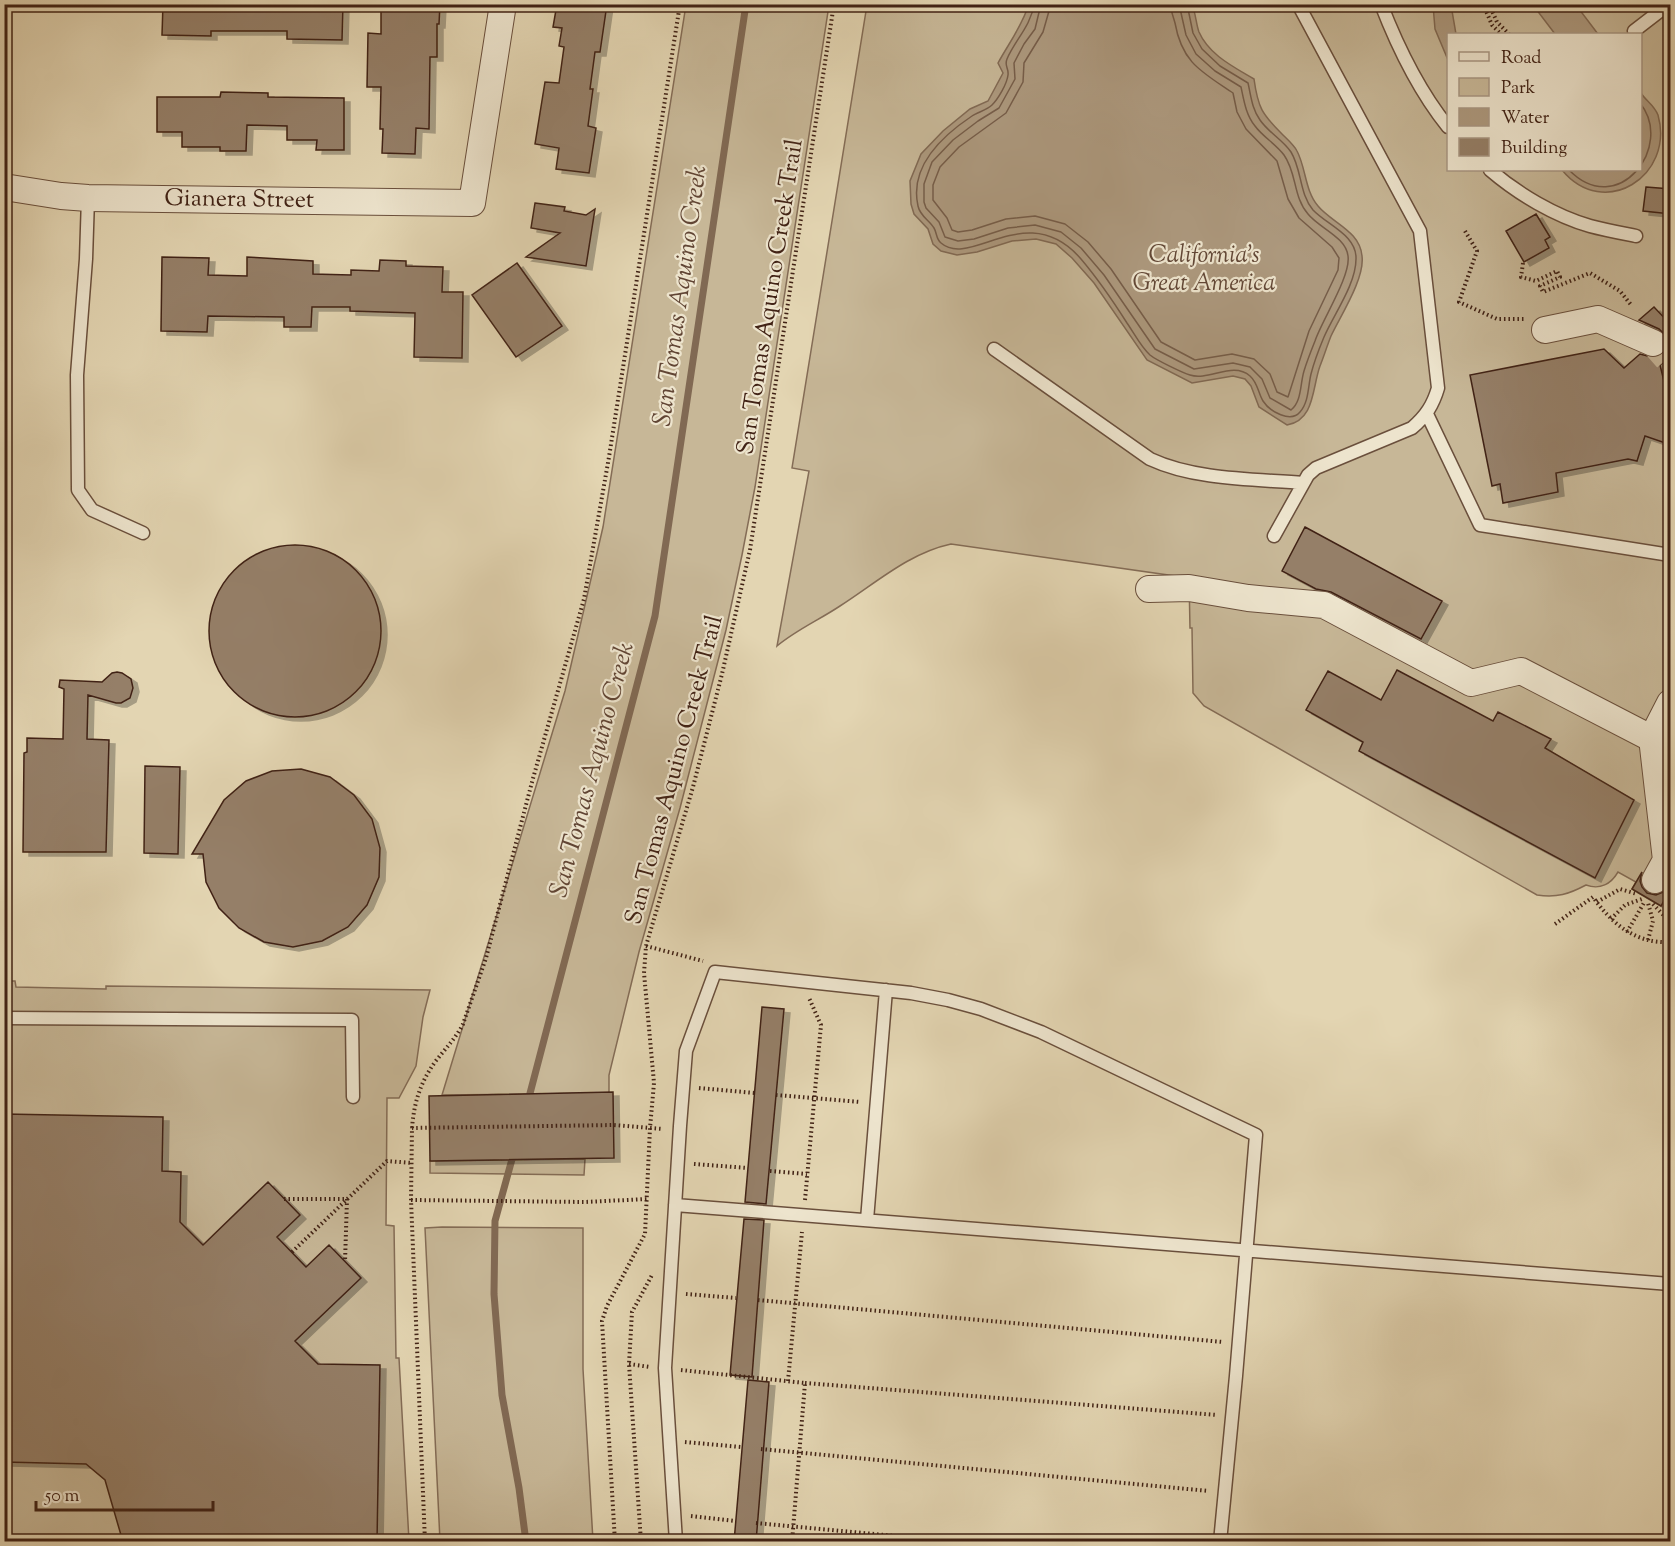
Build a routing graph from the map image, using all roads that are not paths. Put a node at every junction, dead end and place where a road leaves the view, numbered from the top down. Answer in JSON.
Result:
{"nodes":[{"id":1,"x":503,"y":4,"type":"edge"},
{"id":2,"x":1298,"y":4,"type":"edge"},
{"id":3,"x":1381,"y":4,"type":"edge"},
{"id":4,"x":1670,"y":4,"type":"edge"},
{"id":5,"x":1634,"y":31,"type":"dead end"},
{"id":6,"x":1447,"y":125,"type":"edge"},
{"id":7,"x":1491,"y":171,"type":"edge"},
{"id":8,"x":4,"y":187,"type":"edge"},
{"id":9,"x":88,"y":198,"type":"junction"},
{"id":10,"x":1636,"y":236,"type":"dead end"},
{"id":11,"x":1545,"y":330,"type":"dead end"},
{"id":12,"x":1653,"y":343,"type":"tunnel mouth"},
{"id":13,"x":994,"y":349,"type":"dead end"},
{"id":14,"x":1427,"y":414,"type":"junction"},
{"id":15,"x":1303,"y":483,"type":"junction"},
{"id":16,"x":143,"y":533,"type":"dead end"},
{"id":17,"x":1274,"y":536,"type":"dead end"},
{"id":18,"x":1671,"y":555,"type":"edge"},
{"id":19,"x":1149,"y":589,"type":"dead end"},
{"id":20,"x":1671,"y":703,"type":"edge"},
{"id":21,"x":1661,"y":743,"type":"edge"},
{"id":22,"x":1651,"y":888,"type":"road end"},
{"id":23,"x":886,"y":990,"type":"junction"},
{"id":24,"x":4,"y":1018,"type":"edge"},
{"id":25,"x":353,"y":1097,"type":"dead end"},
{"id":26,"x":675,"y":1205,"type":"junction"},
{"id":27,"x":867,"y":1220,"type":"junction"},
{"id":28,"x":1246,"y":1251,"type":"junction"},
{"id":29,"x":1671,"y":1284,"type":"edge"},
{"id":30,"x":676,"y":1542,"type":"edge"},
{"id":31,"x":1220,"y":1542,"type":"edge"}],
"edges":[{"from":1,"to":9,"type":"street","name":"Gianera Street"},
{"from":2,"to":14,"type":"lane"},
{"from":3,"to":6,"type":"lane"},
{"from":4,"to":5,"type":"lane"},
{"from":7,"to":10,"type":"lane"},
{"from":8,"to":9,"type":"street","name":"Gianera Street"},
{"from":9,"to":16,"type":"lane"},
{"from":11,"to":12,"type":"street"},
{"from":13,"to":15,"type":"lane"},
{"from":14,"to":15,"type":"lane"},
{"from":14,"to":18,"type":"lane"},
{"from":15,"to":17,"type":"lane"},
{"from":19,"to":21,"type":"street"},
{"from":20,"to":21,"type":"street"},
{"from":21,"to":22,"type":"street"},
{"from":23,"to":26,"type":"lane"},
{"from":23,"to":27,"type":"lane"},
{"from":23,"to":28,"type":"lane"},
{"from":24,"to":25,"type":"lane"},
{"from":26,"to":27,"type":"lane"},
{"from":26,"to":30,"type":"lane"},
{"from":27,"to":28,"type":"lane"},
{"from":28,"to":29,"type":"lane"},
{"from":28,"to":31,"type":"lane"}]}
